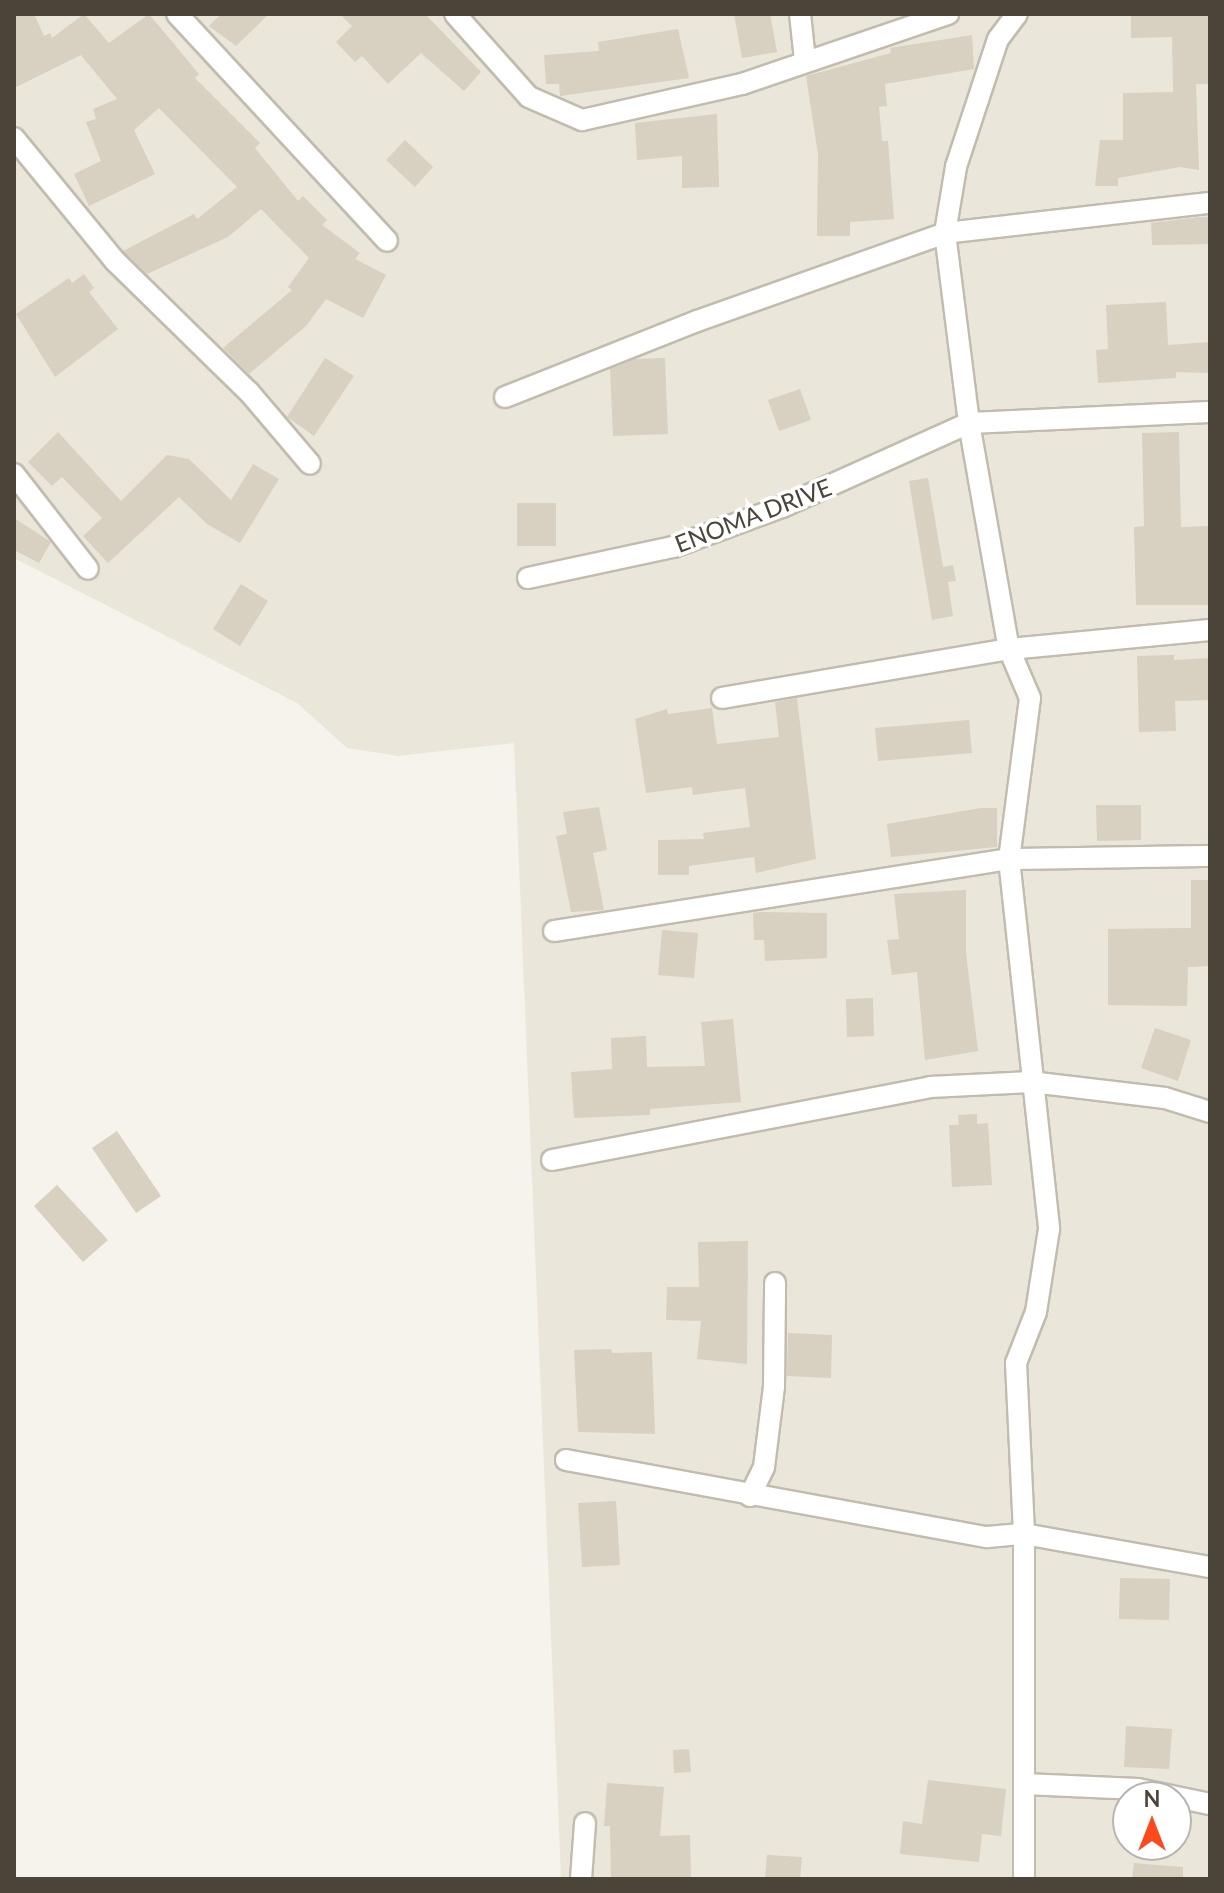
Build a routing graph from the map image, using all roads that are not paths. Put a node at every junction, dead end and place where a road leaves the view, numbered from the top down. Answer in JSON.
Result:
{"nodes":[{"id":1,"x":177,"y":14,"type":"edge"},
{"id":2,"x":455,"y":14,"type":"edge"},
{"id":3,"x":800,"y":14,"type":"edge"},
{"id":4,"x":948,"y":14,"type":"edge"},
{"id":5,"x":1017,"y":14,"type":"edge"},
{"id":6,"x":805,"y":60,"type":"junction"},
{"id":7,"x":14,"y":138,"type":"edge"},
{"id":8,"x":1210,"y":203,"type":"edge"},
{"id":9,"x":945,"y":233,"type":"junction"},
{"id":10,"x":387,"y":241,"type":"dead end"},
{"id":11,"x":505,"y":397,"type":"dead end"},
{"id":12,"x":1210,"y":412,"type":"edge"},
{"id":13,"x":969,"y":423,"type":"junction"},
{"id":14,"x":310,"y":464,"type":"dead end"},
{"id":15,"x":14,"y":474,"type":"edge"},
{"id":16,"x":88,"y":569,"type":"dead end"},
{"id":17,"x":528,"y":578,"type":"dead end"},
{"id":18,"x":1210,"y":630,"type":"edge"},
{"id":19,"x":1009,"y":649,"type":"junction"},
{"id":20,"x":722,"y":698,"type":"dead end"},
{"id":21,"x":1210,"y":856,"type":"edge"},
{"id":22,"x":1009,"y":859,"type":"junction"},
{"id":23,"x":554,"y":931,"type":"dead end"},
{"id":24,"x":1031,"y":1082,"type":"junction"},
{"id":25,"x":1210,"y":1112,"type":"edge"},
{"id":26,"x":552,"y":1160,"type":"dead end"},
{"id":27,"x":775,"y":1283,"type":"dead end"},
{"id":28,"x":566,"y":1460,"type":"dead end"},
{"id":29,"x":750,"y":1496,"type":"junction"},
{"id":30,"x":1024,"y":1534,"type":"junction"},
{"id":31,"x":1210,"y":1567,"type":"edge"},
{"id":32,"x":1024,"y":1784,"type":"junction"},
{"id":33,"x":1210,"y":1804,"type":"edge"},
{"id":34,"x":585,"y":1823,"type":"dead end"},
{"id":35,"x":581,"y":1879,"type":"edge"},
{"id":36,"x":1024,"y":1879,"type":"edge"}],
"edges":[{"from":1,"to":10,"type":"street"},
{"from":2,"to":6,"type":"street"},
{"from":3,"to":6,"type":"street"},
{"from":4,"to":6,"type":"street"},
{"from":5,"to":9,"type":"street"},
{"from":7,"to":14,"type":"street"},
{"from":8,"to":9,"type":"street"},
{"from":9,"to":11,"type":"street"},
{"from":9,"to":13,"type":"street"},
{"from":12,"to":13,"type":"street"},
{"from":13,"to":17,"type":"street","name":"ENOMA DRIVE"},
{"from":13,"to":19,"type":"street"},
{"from":15,"to":16,"type":"street"},
{"from":18,"to":19,"type":"street"},
{"from":19,"to":20,"type":"street"},
{"from":19,"to":22,"type":"street"},
{"from":21,"to":22,"type":"street"},
{"from":22,"to":23,"type":"street"},
{"from":22,"to":24,"type":"street"},
{"from":24,"to":25,"type":"street"},
{"from":24,"to":26,"type":"street"},
{"from":24,"to":30,"type":"street"},
{"from":27,"to":29,"type":"street"},
{"from":28,"to":29,"type":"street"},
{"from":29,"to":30,"type":"street"},
{"from":30,"to":31,"type":"street"},
{"from":30,"to":32,"type":"street"},
{"from":32,"to":33,"type":"street"},
{"from":32,"to":36,"type":"street"},
{"from":34,"to":35,"type":"street"}]}
